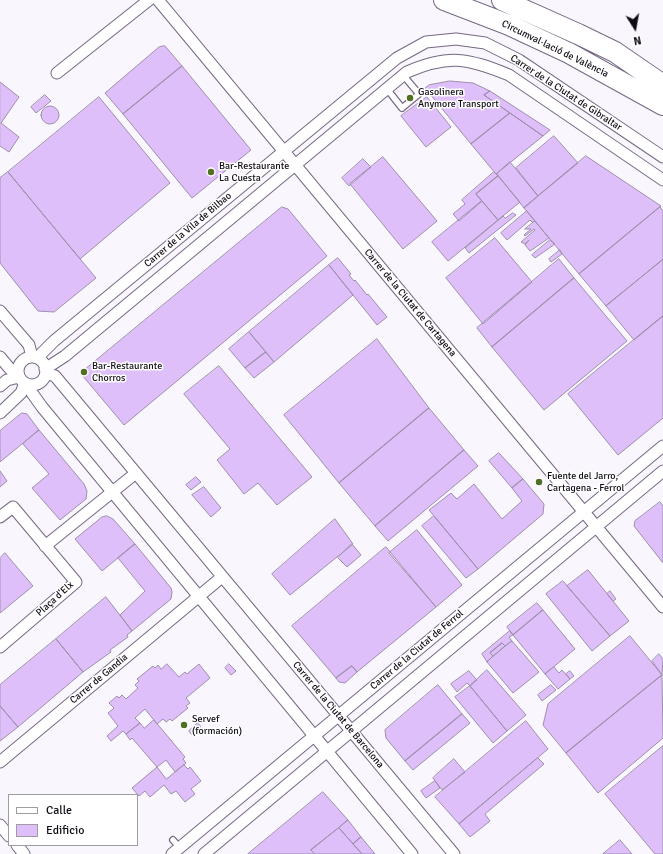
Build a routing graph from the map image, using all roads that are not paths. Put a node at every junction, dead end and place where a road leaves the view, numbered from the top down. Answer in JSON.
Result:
{"nodes":[{"id":1,"x":149,"y":0,"type":"edge"},
{"id":2,"x":158,"y":0,"type":"edge"},
{"id":3,"x":444,"y":0,"type":"edge"},
{"id":4,"x":502,"y":0,"type":"edge"},
{"id":5,"x":615,"y":52,"type":"junction"},
{"id":6,"x":397,"y":58,"type":"joint"},
{"id":7,"x":58,"y":73,"type":"dead end"},
{"id":8,"x":405,"y":73,"type":"junction"},
{"id":9,"x":663,"y":75,"type":"edge"},
{"id":10,"x":663,"y":85,"type":"edge"},
{"id":11,"x":386,"y":89,"type":"junction"},
{"id":12,"x":663,"y":105,"type":"edge"},
{"id":13,"x":284,"y":151,"type":"junction"},
{"id":14,"x":663,"y":157,"type":"edge"},
{"id":15,"x":295,"y":165,"type":"junction"},
{"id":16,"x":663,"y":180,"type":"edge"},
{"id":17,"x":0,"y":312,"type":"edge"},
{"id":18,"x":0,"y":357,"type":"edge"},
{"id":19,"x":34,"y":358,"type":"junction"},
{"id":20,"x":46,"y":371,"type":"junction"},
{"id":21,"x":23,"y":379,"type":"junction"},
{"id":22,"x":0,"y":386,"type":"edge"},
{"id":23,"x":0,"y":413,"type":"edge"},
{"id":24,"x":663,"y":446,"type":"edge"},
{"id":25,"x":663,"y":471,"type":"edge"},
{"id":26,"x":136,"y":473,"type":"junction"},
{"id":27,"x":112,"y":492,"type":"junction"},
{"id":28,"x":584,"y":512,"type":"junction"},
{"id":29,"x":0,"y":517,"type":"edge"},
{"id":30,"x":596,"y":527,"type":"junction"},
{"id":31,"x":45,"y":546,"type":"junction"},
{"id":32,"x":222,"y":576,"type":"junction"},
{"id":33,"x":198,"y":596,"type":"junction"},
{"id":34,"x":663,"y":607,"type":"edge"},
{"id":35,"x":0,"y":648,"type":"edge"},
{"id":36,"x":338,"y":716,"type":"junction"},
{"id":37,"x":351,"y":731,"type":"junction"},
{"id":38,"x":314,"y":736,"type":"junction"},
{"id":39,"x":327,"y":751,"type":"junction"},
{"id":40,"x":0,"y":762,"type":"edge"},
{"id":41,"x":0,"y":825,"type":"edge"},
{"id":42,"x":8,"y":835,"type":"edge"},
{"id":43,"x":18,"y":846,"type":"edge"},
{"id":44,"x":175,"y":847,"type":"edge"},
{"id":45,"x":24,"y":854,"type":"edge"},
{"id":46,"x":204,"y":854,"type":"edge"},
{"id":47,"x":412,"y":854,"type":"edge"},
{"id":48,"x":454,"y":854,"type":"edge"}],
"edges":[{"from":1,"to":7,"type":"street"},
{"from":2,"to":13,"type":"street","name":"Carrer de la Ciutat de Cartagena"},
{"from":3,"to":12,"type":"highway","name":"Circumval·lació de València"},
{"from":4,"to":5,"type":"highway"},
{"from":5,"to":9,"type":"highway"},
{"from":5,"to":10,"type":"highway"},
{"from":6,"to":13,"type":"street","name":"Carrer de la Vila de Bilbao"},
{"from":6,"to":14,"type":"street","name":"Carrer de la Ciutat de Gibraltar"},
{"from":8,"to":11,"type":"street","name":"Carrer de la Vila de Bilbao"},
{"from":8,"to":11,"type":"lane"},
{"from":8,"to":16,"type":"street","name":"Carrer de la Ciutat de Gibraltar"},
{"from":11,"to":15,"type":"street","name":"Carrer de la Vila de Bilbao"},
{"from":13,"to":15,"type":"street","name":"Carrer de la Ciutat de Cartagena"},
{"from":13,"to":19,"type":"street","name":"Carrer de la Vila de Bilbao"},
{"from":15,"to":20,"type":"street","name":"Carrer de la Vila de Bilbao"},
{"from":15,"to":28,"type":"street","name":"Carrer de la Ciutat de Cartagena"},
{"from":17,"to":19,"type":"street"},
{"from":18,"to":21,"type":"street"},
{"from":19,"to":20,"type":"street"},
{"from":19,"to":21,"type":"street"},
{"from":20,"to":21,"type":"street"},
{"from":20,"to":26,"type":"street","name":"Carrer de la Ciutat de Barcelona"},
{"from":21,"to":22,"type":"street"},
{"from":21,"to":23,"type":"street"},
{"from":21,"to":27,"type":"street"},
{"from":24,"to":28,"type":"street","name":"Carrer de la Ciutat de Ferrol"},
{"from":25,"to":30,"type":"street","name":"Carrer de la Ciutat de Ferrol"},
{"from":26,"to":27,"type":"street"},
{"from":26,"to":32,"type":"street","name":"Carrer de la Ciutat de Barcelona"},
{"from":27,"to":31,"type":"street"},
{"from":27,"to":33,"type":"street"},
{"from":28,"to":30,"type":"street","name":"Carrer de la Ciutat de Cartagena"},
{"from":28,"to":36,"type":"street","name":"Carrer de la Ciutat de Ferrol"},
{"from":29,"to":31,"type":"street","name":"Plaça d'Elx"},
{"from":30,"to":34,"type":"street","name":"Carrer de la Ciutat de Cartagena"},
{"from":30,"to":37,"type":"street","name":"Carrer de la Ciutat de Ferrol"},
{"from":31,"to":35,"type":"street","name":"Plaça d'Elx"},
{"from":32,"to":33,"type":"street"},
{"from":32,"to":36,"type":"street","name":"Carrer de la Ciutat de Barcelona"},
{"from":33,"to":38,"type":"street"},
{"from":33,"to":40,"type":"street","name":"Carrer de Gandia"},
{"from":36,"to":37,"type":"street","name":"Carrer de la Ciutat de Barcelona"},
{"from":36,"to":38,"type":"street","name":"Carrer de la Ciutat de Ferrol"},
{"from":37,"to":39,"type":"street","name":"Carrer de la Ciutat de Ferrol"},
{"from":37,"to":48,"type":"street","name":"Carrer de la Ciutat de Barcelona"},
{"from":38,"to":39,"type":"street"},
{"from":38,"to":44,"type":"street","name":"Carrer de la Ciutat de Ferrol"},
{"from":39,"to":46,"type":"street","name":"Carrer de la Ciutat de Ferrol"},
{"from":39,"to":47,"type":"street"},
{"from":41,"to":42,"type":"street"},
{"from":43,"to":45,"type":"street"}]}
